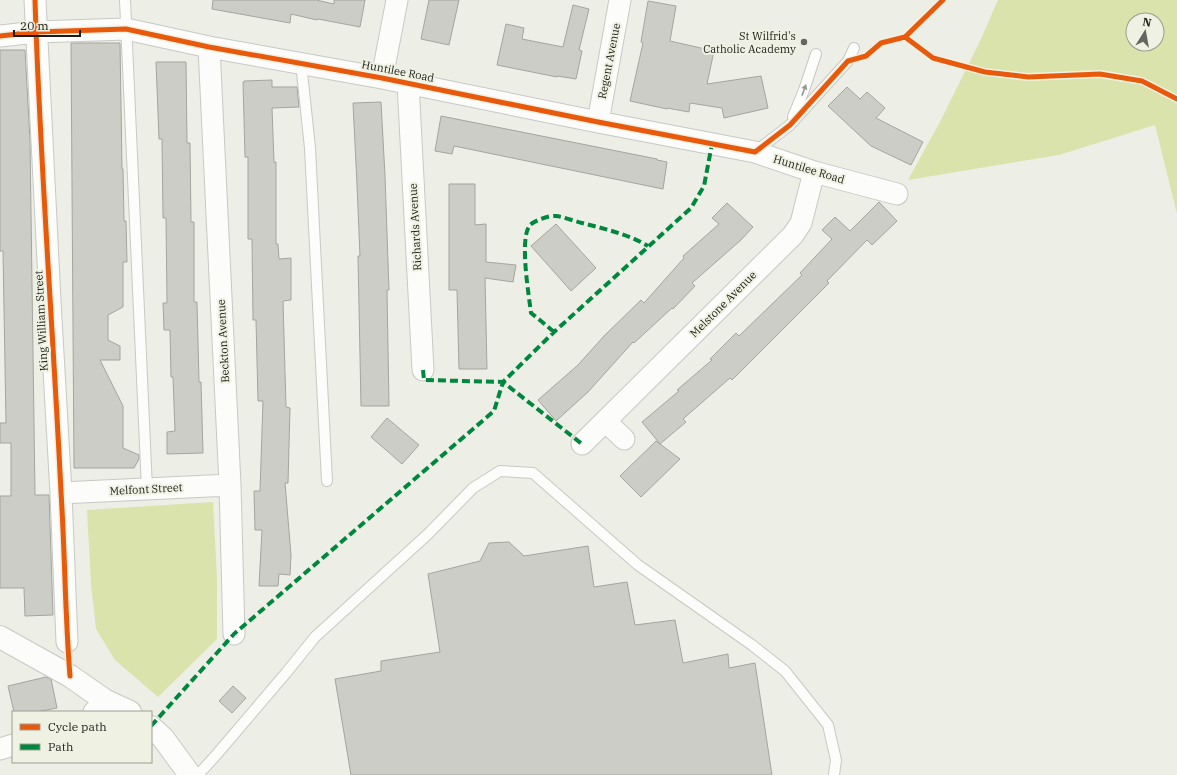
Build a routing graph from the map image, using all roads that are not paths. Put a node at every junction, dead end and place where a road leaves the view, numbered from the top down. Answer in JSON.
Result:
{"nodes":[{"id":1,"x":35,"y":0,"type":"edge"},
{"id":2,"x":125,"y":0,"type":"edge"},
{"id":3,"x":397,"y":0,"type":"edge"},
{"id":4,"x":620,"y":0,"type":"edge"},
{"id":5,"x":126,"y":29,"type":"junction"},
{"id":6,"x":36,"y":32,"type":"junction"},
{"id":7,"x":0,"y":36,"type":"edge"},
{"id":8,"x":209,"y":47,"type":"junction"},
{"id":9,"x":854,"y":48,"type":"dead end"},
{"id":10,"x":816,"y":54,"type":"dead end"},
{"id":11,"x":301,"y":63,"type":"junction"},
{"id":12,"x":382,"y":78,"type":"junction"},
{"id":13,"x":408,"y":83,"type":"junction"},
{"id":14,"x":598,"y":122,"type":"junction"},
{"id":15,"x":790,"y":124,"type":"junction"},
{"id":16,"x":755,"y":152,"type":"junction"},
{"id":17,"x":814,"y":172,"type":"junction"},
{"id":18,"x":897,"y":194,"type":"dead end"},
{"id":19,"x":423,"y":370,"type":"dead end"},
{"id":20,"x":605,"y":421,"type":"junction"},
{"id":21,"x":624,"y":439,"type":"dead end"},
{"id":22,"x":582,"y":444,"type":"dead end"},
{"id":23,"x":327,"y":481,"type":"dead end"},
{"id":24,"x":230,"y":484,"type":"junction"},
{"id":25,"x":147,"y":489,"type":"junction"},
{"id":26,"x":62,"y":493,"type":"junction"},
{"id":27,"x":234,"y":634,"type":"dead end"},
{"id":28,"x":0,"y":637,"type":"edge"},
{"id":29,"x":67,"y":642,"type":"dead end"},
{"id":30,"x":100,"y":706,"type":"edge"},
{"id":31,"x":125,"y":711,"type":"edge"},
{"id":32,"x":152,"y":728,"type":"edge"},
{"id":33,"x":12,"y":745,"type":"edge"},
{"id":34,"x":0,"y":749,"type":"edge"},
{"id":35,"x":190,"y":775,"type":"edge"},
{"id":36,"x":198,"y":775,"type":"edge"},
{"id":37,"x":834,"y":775,"type":"edge"}],
"edges":[{"from":1,"to":6,"type":"street","name":"King William Street"},
{"from":2,"to":5,"type":"lane"},
{"from":3,"to":12,"type":"street"},
{"from":4,"to":14,"type":"street","name":"Regent Avenue"},
{"from":5,"to":6,"type":"street","name":"Huntilee Road"},
{"from":5,"to":8,"type":"street","name":"Huntilee Road"},
{"from":5,"to":25,"type":"lane"},
{"from":6,"to":7,"type":"street","name":"Huntilee Road"},
{"from":6,"to":26,"type":"street","name":"King William Street"},
{"from":8,"to":11,"type":"street","name":"Huntilee Road"},
{"from":8,"to":24,"type":"street","name":"Beckton Avenue"},
{"from":9,"to":15,"type":"lane"},
{"from":15,"to":10,"type":"lane","one_way":true},
{"from":11,"to":12,"type":"street","name":"Huntilee Road"},
{"from":11,"to":23,"type":"lane"},
{"from":12,"to":13,"type":"street","name":"Huntilee Road"},
{"from":13,"to":14,"type":"street","name":"Huntilee Road"},
{"from":13,"to":19,"type":"street","name":"Richards Avenue"},
{"from":14,"to":16,"type":"street","name":"Huntilee Road"},
{"from":15,"to":16,"type":"lane"},
{"from":16,"to":17,"type":"street","name":"Huntilee Road"},
{"from":17,"to":18,"type":"street","name":"Huntilee Road"},
{"from":17,"to":20,"type":"street","name":"Melstone Avenue"},
{"from":20,"to":21,"type":"street"},
{"from":20,"to":22,"type":"street","name":"Melstone Avenue"},
{"from":24,"to":25,"type":"street","name":"Melfont Street"},
{"from":24,"to":27,"type":"street","name":"Beckton Avenue"},
{"from":25,"to":26,"type":"street","name":"Melfont Street"},
{"from":26,"to":29,"type":"street","name":"King William Street"},
{"from":28,"to":30,"type":"main road"},
{"from":30,"to":31,"type":"main road"},
{"from":32,"to":35,"type":"main road"},
{"from":33,"to":34,"type":"street"},
{"from":36,"to":37,"type":"lane"}]}
